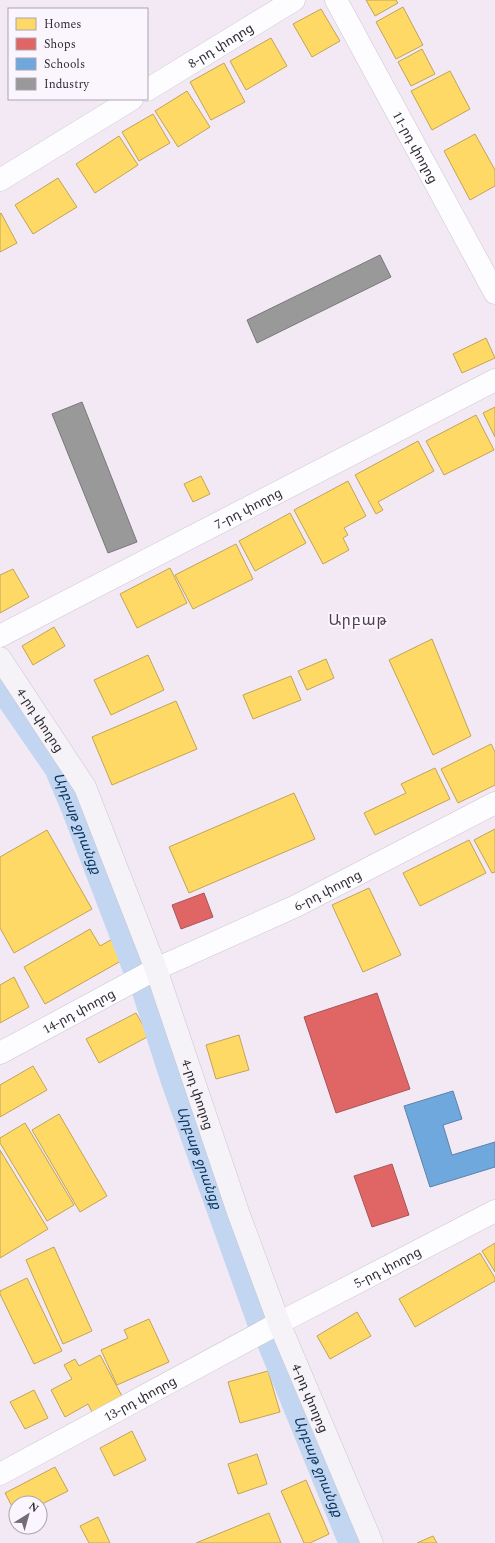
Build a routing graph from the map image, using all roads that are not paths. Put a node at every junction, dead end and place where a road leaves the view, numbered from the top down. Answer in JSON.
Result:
{"nodes":[{"id":1,"x":294,"y":0,"type":"edge"},
{"id":2,"x":336,"y":0,"type":"edge"},
{"id":3,"x":148,"y":89,"type":"edge"},
{"id":4,"x":130,"y":100,"type":"edge"},
{"id":5,"x":0,"y":180,"type":"edge"},
{"id":6,"x":495,"y":293,"type":"edge"},
{"id":7,"x":495,"y":380,"type":"edge"},
{"id":8,"x":0,"y":636,"type":"edge"},
{"id":9,"x":0,"y":658,"type":"edge"},
{"id":10,"x":495,"y":803,"type":"edge"},
{"id":11,"x":156,"y":969,"type":"junction"},
{"id":12,"x":0,"y":1053,"type":"edge"},
{"id":13,"x":495,"y":1211,"type":"edge"},
{"id":14,"x":279,"y":1323,"type":"junction"},
{"id":15,"x":0,"y":1474,"type":"edge"},
{"id":16,"x":372,"y":1543,"type":"edge"}],
"edges":[{"from":1,"to":3,"type":"street","name":"8-րդ փողոց"},
{"from":2,"to":6,"type":"street","name":"11-րդ փողոց"},
{"from":4,"to":5,"type":"street"},
{"from":7,"to":8,"type":"street","name":"7-րդ փողոց"},
{"from":9,"to":11,"type":"main road","name":"4-րդ փողոց"},
{"from":10,"to":11,"type":"street","name":"6-րդ փողոց"},
{"from":11,"to":12,"type":"street","name":"14-րդ փողոց"},
{"from":11,"to":14,"type":"main road","name":"4-րդ փողոց"},
{"from":13,"to":14,"type":"street","name":"5-րդ փողոց"},
{"from":14,"to":15,"type":"street","name":"13-րդ փողոց"},
{"from":14,"to":16,"type":"main road","name":"4-րդ փողոց"}]}
